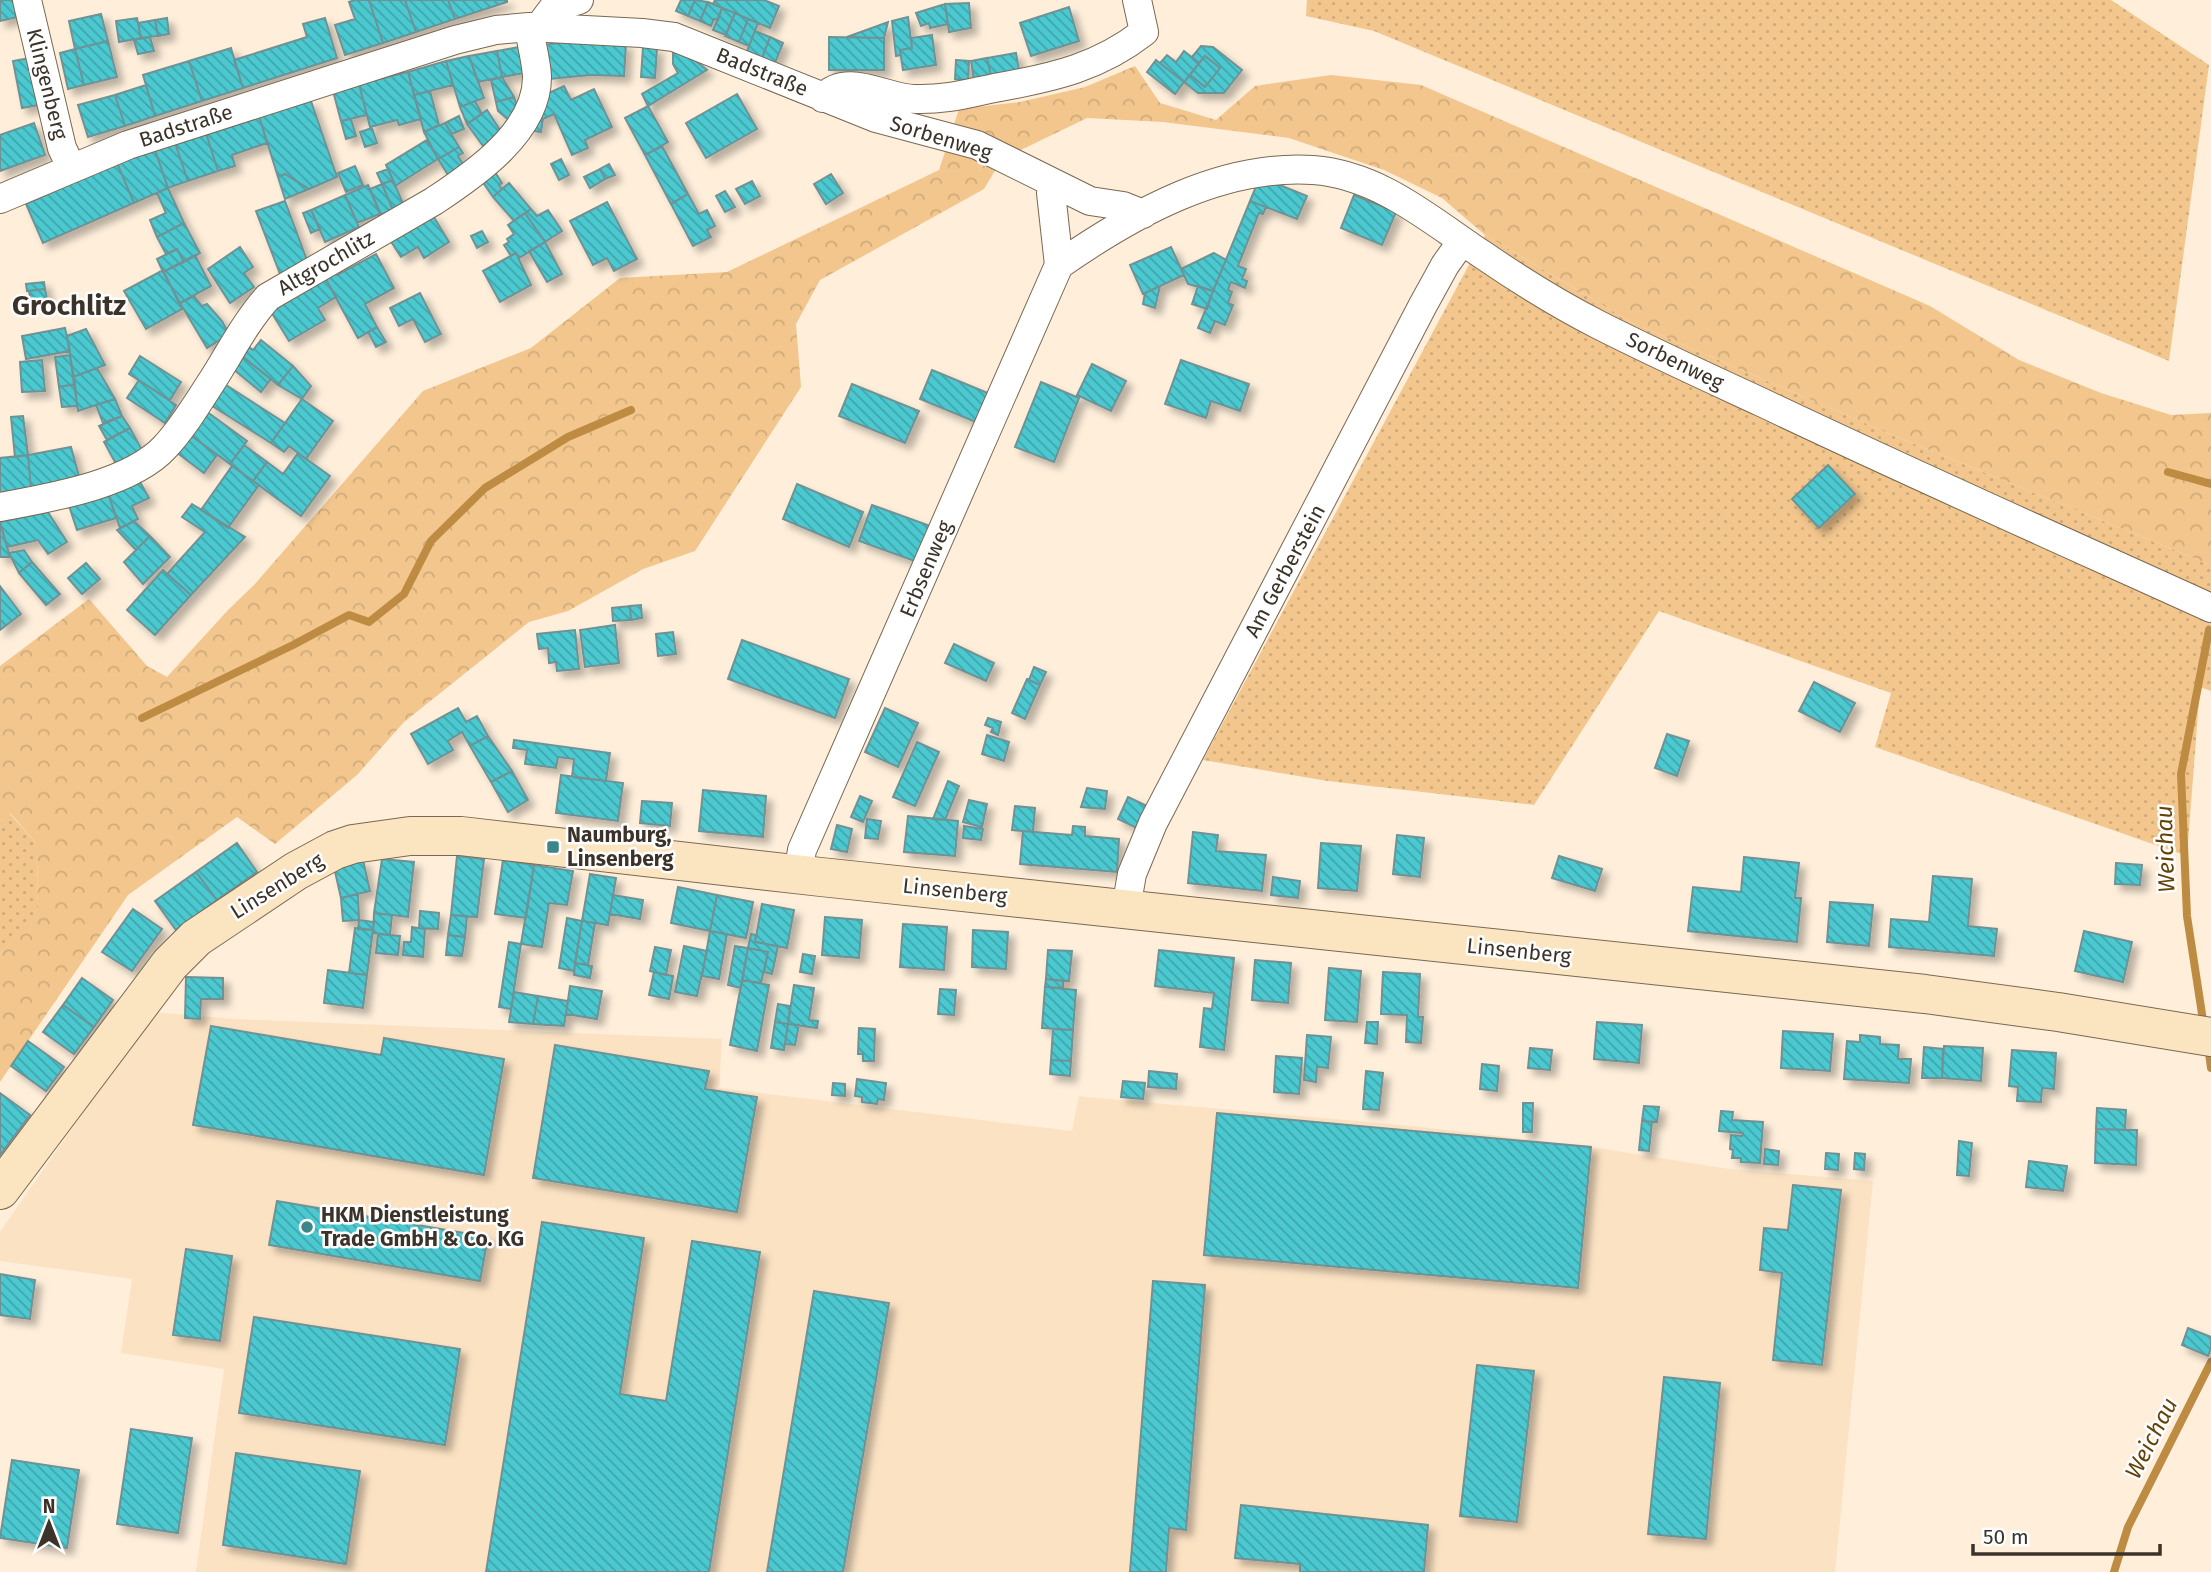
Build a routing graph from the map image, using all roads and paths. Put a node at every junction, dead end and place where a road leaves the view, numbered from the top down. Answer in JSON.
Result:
{"nodes":[{"id":1,"x":27,"y":0,"type":"edge"},
{"id":2,"x":579,"y":0,"type":"edge"},
{"id":3,"x":1137,"y":0,"type":"edge"},
{"id":4,"x":534,"y":27,"type":"junction"},
{"id":5,"x":823,"y":98,"type":"junction"},
{"id":6,"x":71,"y":167,"type":"junction"},
{"id":7,"x":1055,"y":185,"type":"junction"},
{"id":8,"x":0,"y":199,"type":"edge"},
{"id":9,"x":1143,"y":214,"type":"junction"},
{"id":10,"x":1462,"y":241,"type":"junction"},
{"id":11,"x":1059,"y":265,"type":"junction"},
{"id":12,"x":0,"y":507,"type":"edge"},
{"id":13,"x":2211,"y":608,"type":"edge"},
{"id":14,"x":798,"y":874,"type":"junction"},
{"id":15,"x":1126,"y":908,"type":"junction"},
{"id":16,"x":2199,"y":1035,"type":"edge"},
{"id":17,"x":0,"y":1190,"type":"edge"}],
"edges":[{"from":1,"to":6,"type":"street","name":"Klingenberg"},
{"from":2,"to":4,"type":"street"},
{"from":3,"to":5,"type":"street","name":"Badstraße"},
{"from":4,"to":5,"type":"street","name":"Badstraße"},
{"from":4,"to":6,"type":"street","name":"Badstraße"},
{"from":4,"to":12,"type":"street","name":"Altgrochlitz"},
{"from":5,"to":7,"type":"street","name":"Sorbenweg"},
{"from":6,"to":8,"type":"street","name":"Badstraße"},
{"from":7,"to":9,"type":"street","name":"Sorbenweg"},
{"from":7,"to":11,"type":"street"},
{"from":9,"to":10,"type":"street","name":"Sorbenweg"},
{"from":9,"to":11,"type":"street","name":"Sorbenweg"},
{"from":10,"to":13,"type":"street","name":"Sorbenweg"},
{"from":10,"to":15,"type":"street","name":"Am Gerberstein"},
{"from":11,"to":14,"type":"street","name":"Erbsenweg"},
{"from":14,"to":15,"type":"main road","name":"Linsenberg"},
{"from":14,"to":17,"type":"main road","name":"Linsenberg"},
{"from":15,"to":16,"type":"main road","name":"Linsenberg"}]}
